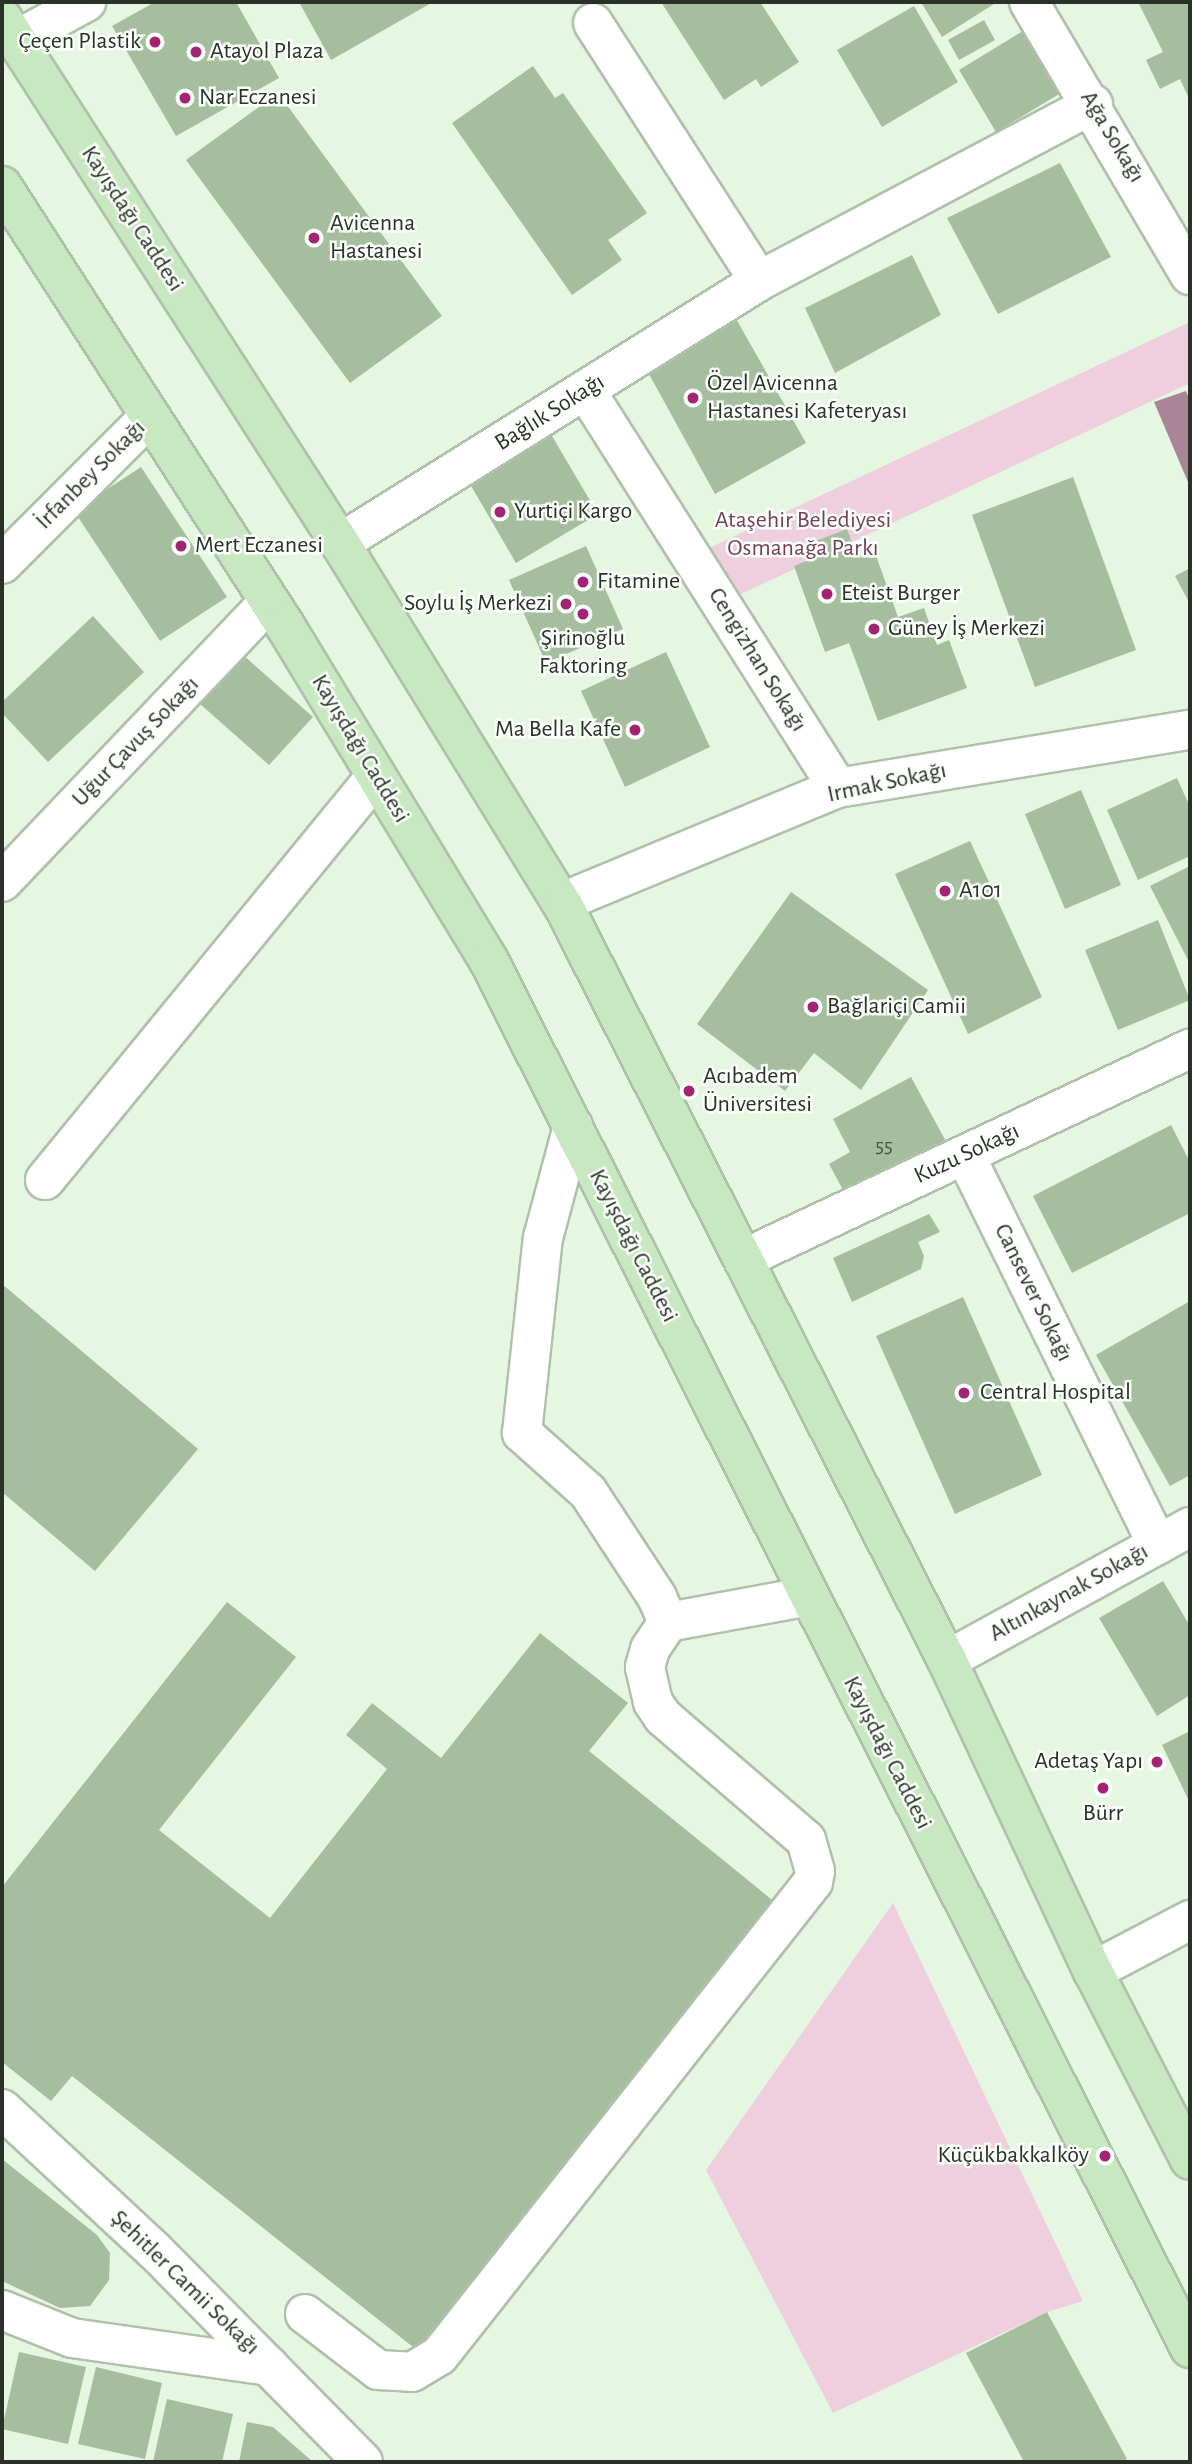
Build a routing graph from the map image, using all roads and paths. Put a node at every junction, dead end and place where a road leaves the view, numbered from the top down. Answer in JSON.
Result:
{"nodes":[{"id":1,"x":86,"y":2,"type":"edge"},
{"id":2,"x":1029,"y":2,"type":"edge"},
{"id":3,"x":593,"y":23,"type":"dead end"},
{"id":4,"x":9,"y":29,"type":"edge"},
{"id":5,"x":1093,"y":104,"type":"junction"},
{"id":6,"x":2,"y":186,"type":"edge"},
{"id":7,"x":1190,"y":275,"type":"edge"},
{"id":8,"x":759,"y":281,"type":"junction"},
{"id":9,"x":586,"y":391,"type":"junction"},
{"id":10,"x":150,"y":416,"type":"junction"},
{"id":11,"x":340,"y":543,"type":"junction"},
{"id":12,"x":2,"y":565,"type":"edge"},
{"id":13,"x":269,"y":601,"type":"junction"},
{"id":14,"x":1190,"y":730,"type":"edge"},
{"id":15,"x":376,"y":776,"type":"junction"},
{"id":16,"x":838,"y":788,"type":"junction"},
{"id":17,"x":2,"y":882,"type":"edge"},
{"id":18,"x":564,"y":907,"type":"junction"},
{"id":19,"x":1190,"y":1049,"type":"edge"},
{"id":20,"x":573,"y":1126,"type":"junction"},
{"id":21,"x":965,"y":1155,"type":"junction"},
{"id":22,"x":46,"y":1181,"type":"dead end"},
{"id":23,"x":743,"y":1259,"type":"junction"},
{"id":24,"x":1174,"y":1536,"type":"edge"},
{"id":25,"x":808,"y":1596,"type":"junction"},
{"id":26,"x":668,"y":1622,"type":"junction"},
{"id":27,"x":947,"y":1660,"type":"junction"},
{"id":28,"x":1190,"y":1920,"type":"edge"},
{"id":29,"x":1093,"y":1970,"type":"junction"},
{"id":30,"x":2,"y":2109,"type":"edge"},
{"id":31,"x":1190,"y":2160,"type":"edge"},
{"id":32,"x":2,"y":2309,"type":"edge"},
{"id":33,"x":305,"y":2314,"type":"dead end"},
{"id":34,"x":1190,"y":2348,"type":"edge"},
{"id":35,"x":270,"y":2366,"type":"junction"},
{"id":36,"x":363,"y":2462,"type":"edge"}],
"edges":[{"from":1,"to":4,"type":"street"},
{"from":2,"to":5,"type":"street","name":"Ağa Sokağı"},
{"from":3,"to":8,"type":"street"},
{"from":4,"to":11,"type":"main road","name":"Kayışdağı Caddesi"},
{"from":5,"to":7,"type":"street","name":"Ağa Sokağı"},
{"from":5,"to":8,"type":"street","name":"Bağlık Sokağı"},
{"from":6,"to":10,"type":"main road","name":"Kayışdağı Caddesi"},
{"from":8,"to":9,"type":"street","name":"Bağlık Sokağı"},
{"from":9,"to":11,"type":"street","name":"Bağlık Sokağı"},
{"from":9,"to":16,"type":"street","name":"Cengizhan Sokağı"},
{"from":10,"to":12,"type":"street","name":"İrfanbey Sokağı"},
{"from":10,"to":13,"type":"main road","name":"Kayışdağı Caddesi"},
{"from":11,"to":18,"type":"main road","name":"Kayışdağı Caddesi"},
{"from":13,"to":15,"type":"main road","name":"Kayışdağı Caddesi"},
{"from":13,"to":17,"type":"street","name":"Uğur Çavuş Sokağı"},
{"from":14,"to":16,"type":"street","name":"Irmak Sokağı"},
{"from":15,"to":20,"type":"main road","name":"Kayışdağı Caddesi"},
{"from":15,"to":22,"type":"street"},
{"from":16,"to":18,"type":"street","name":"Irmak Sokağı"},
{"from":18,"to":23,"type":"main road","name":"Kayışdağı Caddesi"},
{"from":19,"to":21,"type":"street","name":"Kuzu Sokağı"},
{"from":20,"to":25,"type":"main road","name":"Kayışdağı Caddesi"},
{"from":20,"to":26,"type":"street"},
{"from":21,"to":23,"type":"street","name":"Kuzu Sokağı"},
{"from":21,"to":24,"type":"street","name":"Cansever Sokağı"},
{"from":23,"to":27,"type":"main road","name":"Kayışdağı Caddesi"},
{"from":24,"to":27,"type":"street","name":"Altınkaynak Sokağı"},
{"from":25,"to":26,"type":"street"},
{"from":25,"to":34,"type":"main road","name":"Kayışdağı Caddesi"},
{"from":26,"to":33,"type":"street"},
{"from":27,"to":29,"type":"main road","name":"Kayışdağı Caddesi"},
{"from":28,"to":29,"type":"street"},
{"from":29,"to":31,"type":"main road","name":"Kayışdağı Caddesi"},
{"from":30,"to":35,"type":"street","name":"Şehitler Camii Sokağı"},
{"from":32,"to":35,"type":"street"},
{"from":35,"to":36,"type":"street","name":"Şehitler Camii Sokağı"}]}
